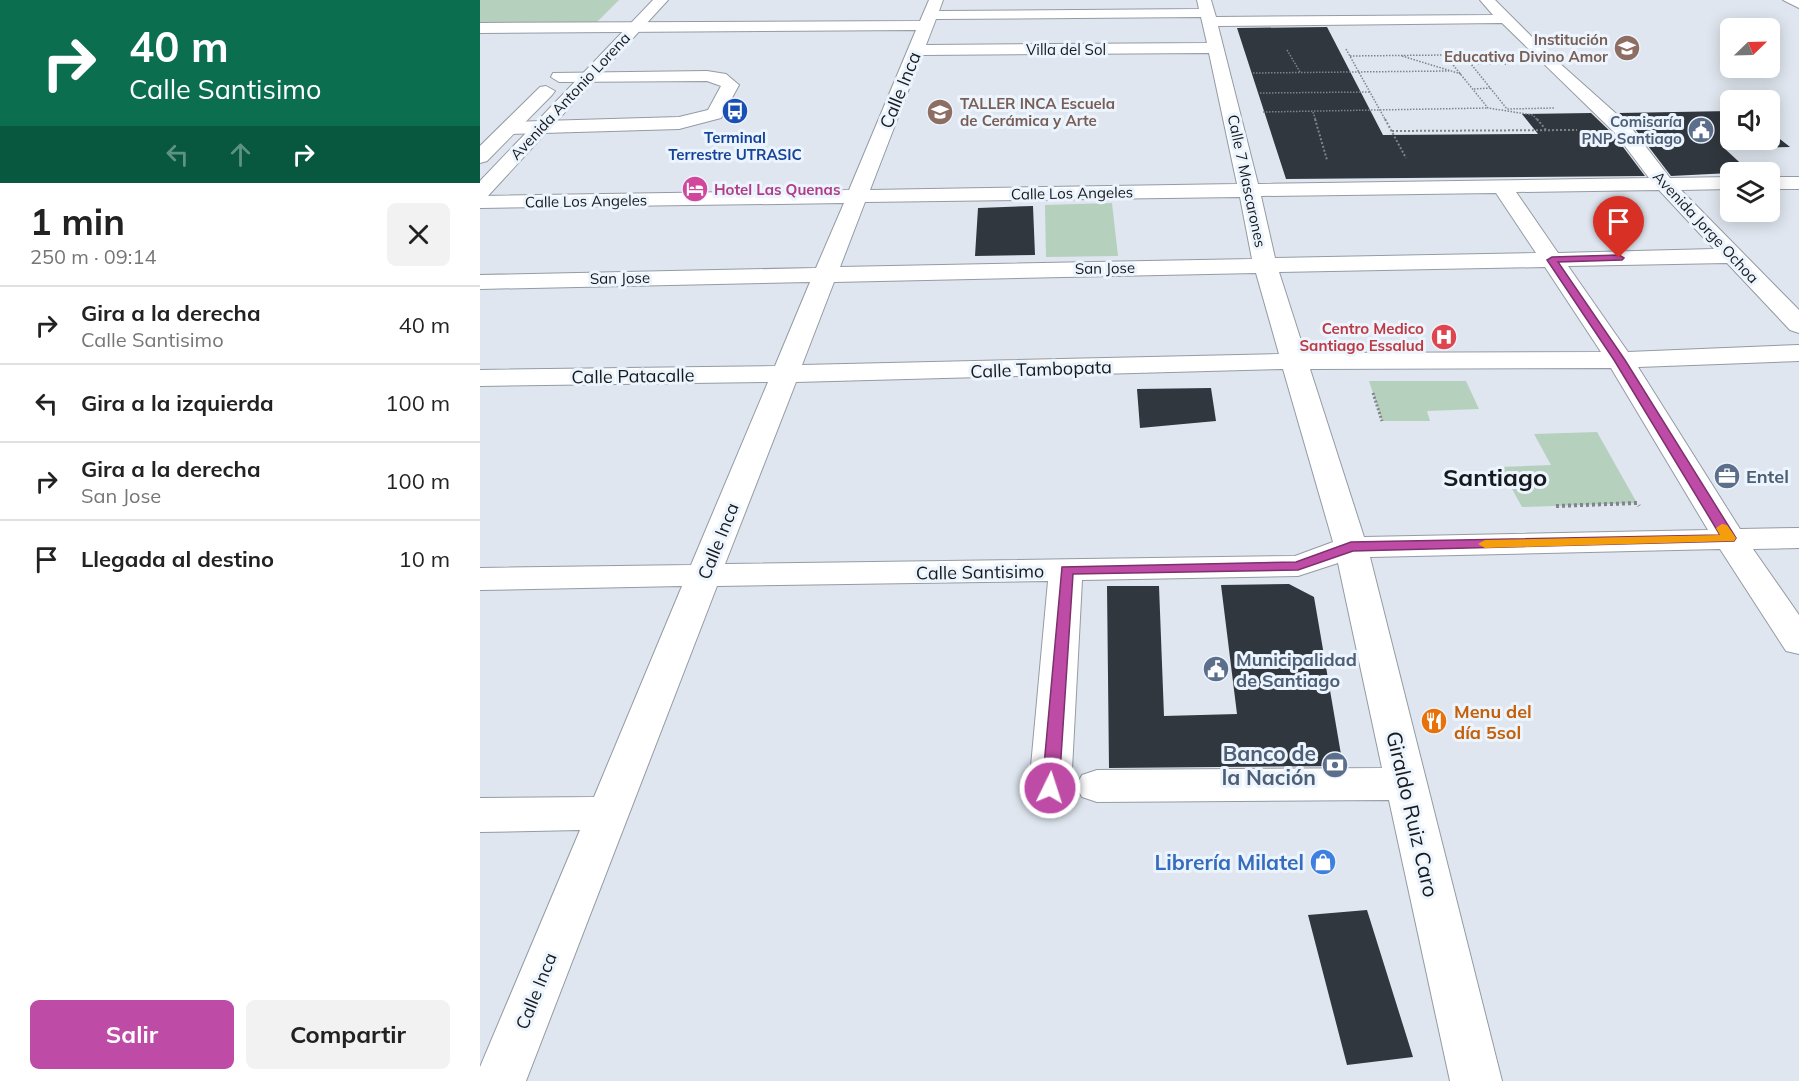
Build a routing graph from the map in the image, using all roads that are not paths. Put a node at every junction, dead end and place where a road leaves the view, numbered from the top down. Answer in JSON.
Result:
{"nodes":[{"id":1,"x":661,"y":0,"type":"edge"},
{"id":2,"x":1487,"y":0,"type":"edge"},
{"id":3,"x":1790,"y":0,"type":"edge"},
{"id":4,"x":1799,"y":4,"type":"edge"},
{"id":5,"x":628,"y":7,"type":"dead end"},
{"id":6,"x":1207,"y":12,"type":"edge"},
{"id":7,"x":1504,"y":19,"type":"junction"},
{"id":8,"x":927,"y":22,"type":"edge"},
{"id":9,"x":480,"y":28,"type":"edge"},
{"id":10,"x":607,"y":28,"type":"junction"},
{"id":11,"x":635,"y":28,"type":"junction"},
{"id":12,"x":591,"y":44,"type":"dead end"},
{"id":13,"x":1216,"y":48,"type":"junction"},
{"id":14,"x":575,"y":61,"type":"dead end"},
{"id":15,"x":589,"y":76,"type":"junction"},
{"id":16,"x":559,"y":77,"type":"junction"},
{"id":17,"x":509,"y":128,"type":"junction"},
{"id":18,"x":541,"y":128,"type":"junction"},
{"id":19,"x":480,"y":157,"type":"edge"},
{"id":20,"x":1720,"y":183,"type":"edge"},
{"id":21,"x":1780,"y":183,"type":"edge"},
{"id":22,"x":1799,"y":183,"type":"edge"},
{"id":23,"x":1664,"y":184,"type":"junction"},
{"id":24,"x":1502,"y":187,"type":"junction"},
{"id":25,"x":1248,"y":190,"type":"junction"},
{"id":26,"x":480,"y":193,"type":"edge"},
{"id":27,"x":857,"y":196,"type":"junction"},
{"id":28,"x":480,"y":202,"type":"edge"},
{"id":29,"x":1731,"y":256,"type":"junction"},
{"id":30,"x":1552,"y":260,"type":"junction"},
{"id":31,"x":1265,"y":265,"type":"junction"},
{"id":32,"x":826,"y":274,"type":"junction"},
{"id":33,"x":480,"y":282,"type":"edge"},
{"id":34,"x":1799,"y":325,"type":"edge"},
{"id":35,"x":1799,"y":353,"type":"edge"},
{"id":36,"x":1620,"y":360,"type":"junction"},
{"id":37,"x":1296,"y":361,"type":"junction"},
{"id":38,"x":785,"y":374,"type":"junction"},
{"id":39,"x":480,"y":378,"type":"edge"},
{"id":40,"x":1729,"y":538,"type":"junction"},
{"id":41,"x":1799,"y":538,"type":"edge"},
{"id":42,"x":1351,"y":547,"type":"junction"},
{"id":43,"x":1066,"y":570,"type":"junction"},
{"id":44,"x":704,"y":577,"type":"junction"},
{"id":45,"x":480,"y":579,"type":"edge"},
{"id":46,"x":1799,"y":642,"type":"edge"},
{"id":47,"x":1406,"y":784,"type":"junction"},
{"id":48,"x":1097,"y":786,"type":"dead end"},
{"id":49,"x":1050,"y":788,"type":"dead end"},
{"id":50,"x":608,"y":813,"type":"junction"},
{"id":51,"x":480,"y":815,"type":"edge"},
{"id":52,"x":500,"y":1081,"type":"edge"},
{"id":53,"x":1476,"y":1081,"type":"edge"}],
"edges":[{"from":1,"to":11,"type":"main road","name":"Avenida Antonio Lorena"},
{"from":2,"to":7,"type":"main road","name":"Avenida Jorge Ochoa"},
{"from":3,"to":4,"type":"main road"},
{"from":5,"to":10,"type":"main road","name":"Avenida Antonio Lorena"},
{"from":6,"to":7,"type":"main road"},
{"from":6,"to":8,"type":"main road"},
{"from":6,"to":13,"type":"main road","name":"Calle 7 Mascarones"},
{"from":7,"to":23,"type":"main road","name":"Avenida Jorge Ochoa"},
{"from":8,"to":11,"type":"main road"},
{"from":8,"to":13,"type":"main road","name":"Villa del Sol"},
{"from":8,"to":27,"type":"main road","name":"Calle Inca"},
{"from":9,"to":10,"type":"main road"},
{"from":10,"to":11,"type":"main road"},
{"from":10,"to":12,"type":"main road","name":"Avenida Antonio Lorena"},
{"from":11,"to":15,"type":"main road","name":"Avenida Antonio Lorena"},
{"from":13,"to":25,"type":"main road","name":"Calle 7 Mascarones"},
{"from":14,"to":16,"type":"main road","name":"Avenida Antonio Lorena"},
{"from":15,"to":16,"type":"main road"},
{"from":15,"to":18,"type":"main road","name":"Avenida Antonio Lorena"},
{"from":15,"to":18,"type":"main road"},
{"from":16,"to":17,"type":"main road","name":"Avenida Antonio Lorena"},
{"from":17,"to":18,"type":"main road"},
{"from":17,"to":19,"type":"main road","name":"Avenida Antonio Lorena"},
{"from":18,"to":26,"type":"main road","name":"Avenida Antonio Lorena"},
{"from":20,"to":23,"type":"main road","name":"Calle Los Angeles"},
{"from":21,"to":22,"type":"main road"},
{"from":23,"to":24,"type":"main road","name":"Calle Los Angeles"},
{"from":23,"to":29,"type":"main road","name":"Avenida Jorge Ochoa"},
{"from":24,"to":25,"type":"main road","name":"Calle Los Angeles"},
{"from":24,"to":30,"type":"main road"},
{"from":25,"to":27,"type":"main road","name":"Calle Los Angeles"},
{"from":25,"to":31,"type":"main road","name":"Calle 7 Mascarones"},
{"from":27,"to":28,"type":"main road","name":"Calle Los Angeles"},
{"from":27,"to":32,"type":"main road","name":"Calle Inca"},
{"from":29,"to":30,"type":"main road","name":"San Jose"},
{"from":29,"to":34,"type":"main road","name":"Avenida Jorge Ochoa"},
{"from":30,"to":31,"type":"main road","name":"San Jose"},
{"from":30,"to":36,"type":"main road"},
{"from":31,"to":32,"type":"main road","name":"San Jose"},
{"from":31,"to":37,"type":"main road","name":"Calle 7 Mascarones"},
{"from":32,"to":33,"type":"main road","name":"San Jose"},
{"from":32,"to":38,"type":"main road","name":"Calle Inca"},
{"from":35,"to":36,"type":"main road"},
{"from":36,"to":37,"type":"main road","name":"Calle Tambopata"},
{"from":36,"to":40,"type":"main road"},
{"from":37,"to":38,"type":"main road","name":"Calle Tambopata"},
{"from":37,"to":42,"type":"main road","name":"Calle 7 Mascarones"},
{"from":38,"to":39,"type":"main road","name":"Calle Patacalle"},
{"from":38,"to":44,"type":"main road","name":"Calle Inca"},
{"from":40,"to":41,"type":"main road","name":"Calle Santisimo"},
{"from":40,"to":42,"type":"main road","name":"Calle Santisimo"},
{"from":40,"to":46,"type":"main road"},
{"from":42,"to":43,"type":"main road","name":"Calle Santisimo"},
{"from":42,"to":47,"type":"main road","name":"Giraldo Ruiz Caro"},
{"from":43,"to":44,"type":"main road","name":"Calle Santisimo"},
{"from":43,"to":49,"type":"main road"},
{"from":44,"to":45,"type":"main road","name":"Calle Santisimo"},
{"from":44,"to":50,"type":"main road","name":"Calle Inca"},
{"from":47,"to":48,"type":"main road"},
{"from":47,"to":53,"type":"main road","name":"Giraldo Ruiz Caro"},
{"from":50,"to":51,"type":"main road"},
{"from":50,"to":52,"type":"main road","name":"Calle Inca"}]}
